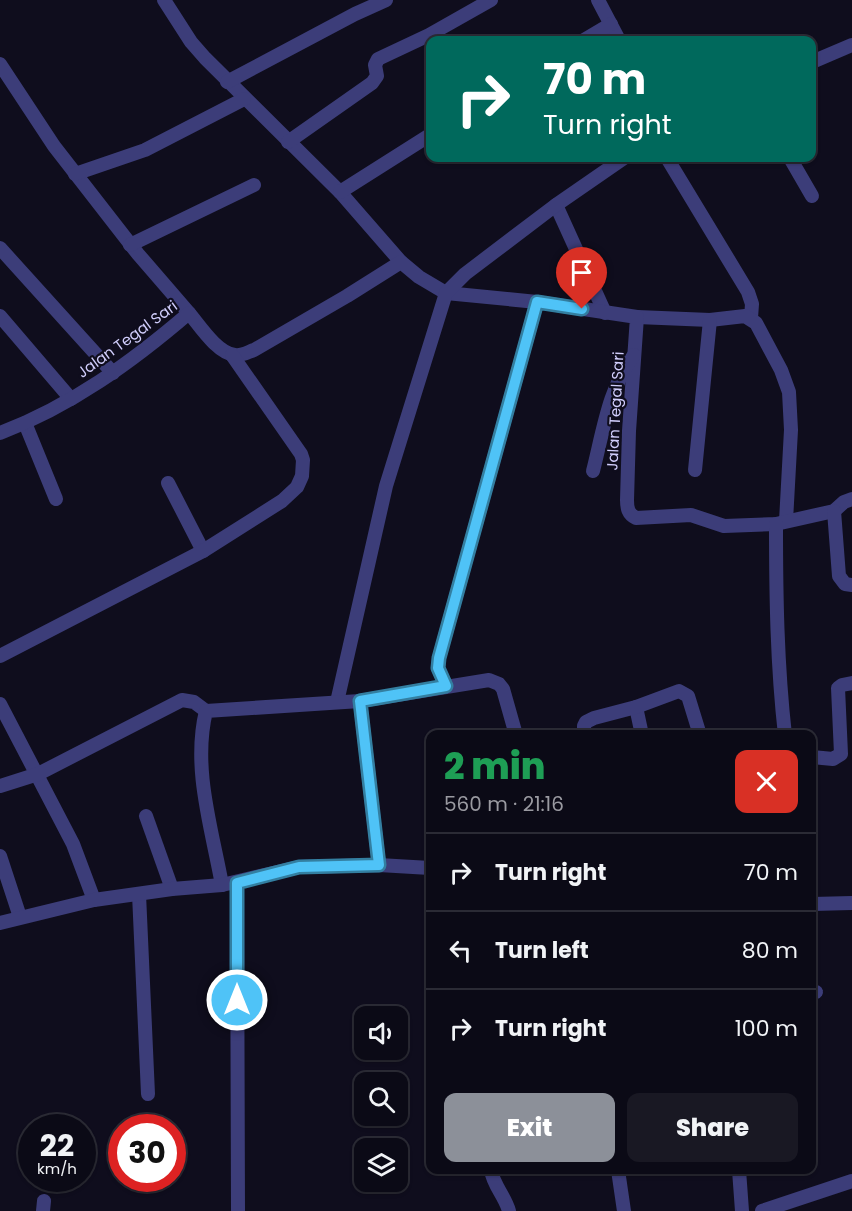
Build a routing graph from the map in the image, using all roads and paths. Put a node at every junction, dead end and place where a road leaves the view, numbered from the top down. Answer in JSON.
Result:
{"nodes":[{"id":1,"x":386,"y":0,"type":"edge"},
{"id":2,"x":491,"y":0,"type":"edge"},
{"id":3,"x":598,"y":0,"type":"edge"},
{"id":4,"x":170,"y":2,"type":"edge"},
{"id":5,"x":611,"y":24,"type":"junction"},
{"id":6,"x":426,"y":36,"type":"edge"},
{"id":7,"x":427,"y":36,"type":"edge"},
{"id":8,"x":591,"y":36,"type":"edge"},
{"id":9,"x":617,"y":36,"type":"edge"},
{"id":10,"x":852,"y":45,"type":"edge"},
{"id":11,"x":816,"y":60,"type":"edge"},
{"id":12,"x":0,"y":64,"type":"edge"},
{"id":13,"x":227,"y":82,"type":"junction"},
{"id":14,"x":244,"y":99,"type":"junction"},
{"id":15,"x":426,"y":138,"type":"edge"},
{"id":16,"x":288,"y":142,"type":"junction"},
{"id":17,"x":618,"y":162,"type":"edge"},
{"id":18,"x":670,"y":162,"type":"edge"},
{"id":19,"x":792,"y":162,"type":"edge"},
{"id":20,"x":75,"y":174,"type":"junction"},
{"id":21,"x":254,"y":185,"type":"dead end"},
{"id":22,"x":340,"y":192,"type":"junction"},
{"id":23,"x":812,"y":196,"type":"dead end"},
{"id":24,"x":556,"y":205,"type":"junction"},
{"id":25,"x":130,"y":245,"type":"junction"},
{"id":26,"x":0,"y":248,"type":"edge"},
{"id":27,"x":401,"y":262,"type":"junction"},
{"id":28,"x":446,"y":293,"type":"junction"},
{"id":29,"x":537,"y":302,"type":"junction"},
{"id":30,"x":189,"y":313,"type":"junction"},
{"id":31,"x":605,"y":313,"type":"junction"},
{"id":32,"x":0,"y":316,"type":"edge"},
{"id":33,"x":637,"y":316,"type":"junction"},
{"id":34,"x":751,"y":318,"type":"junction"},
{"id":35,"x":710,"y":320,"type":"junction"},
{"id":36,"x":232,"y":355,"type":"junction"},
{"id":37,"x":634,"y":355,"type":"junction"},
{"id":38,"x":113,"y":373,"type":"junction"},
{"id":39,"x":71,"y":399,"type":"junction"},
{"id":40,"x":25,"y":423,"type":"junction"},
{"id":41,"x":0,"y":433,"type":"edge"},
{"id":42,"x":695,"y":470,"type":"dead end"},
{"id":43,"x":593,"y":471,"type":"dead end"},
{"id":44,"x":168,"y":483,"type":"dead end"},
{"id":45,"x":56,"y":499,"type":"dead end"},
{"id":46,"x":852,"y":499,"type":"edge"},
{"id":47,"x":834,"y":511,"type":"junction"},
{"id":48,"x":781,"y":522,"type":"junction"},
{"id":49,"x":203,"y":551,"type":"junction"},
{"id":50,"x":852,"y":585,"type":"edge"},
{"id":51,"x":0,"y":656,"type":"edge"},
{"id":52,"x":852,"y":683,"type":"edge"},
{"id":53,"x":446,"y":686,"type":"junction"},
{"id":54,"x":360,"y":701,"type":"junction"},
{"id":55,"x":337,"y":702,"type":"junction"},
{"id":56,"x":0,"y":704,"type":"edge"},
{"id":57,"x":636,"y":707,"type":"junction"},
{"id":58,"x":206,"y":711,"type":"junction"},
{"id":59,"x":515,"y":730,"type":"edge"},
{"id":60,"x":584,"y":730,"type":"edge"},
{"id":61,"x":641,"y":730,"type":"edge"},
{"id":62,"x":699,"y":730,"type":"edge"},
{"id":63,"x":784,"y":730,"type":"edge"},
{"id":64,"x":816,"y":757,"type":"edge"},
{"id":65,"x":38,"y":774,"type":"junction"},
{"id":66,"x":0,"y":786,"type":"edge"},
{"id":67,"x":146,"y":816,"type":"dead end"},
{"id":68,"x":0,"y":856,"type":"edge"},
{"id":69,"x":379,"y":865,"type":"junction"},
{"id":70,"x":426,"y":868,"type":"edge"},
{"id":71,"x":237,"y":883,"type":"junction"},
{"id":72,"x":222,"y":885,"type":"junction"},
{"id":73,"x":172,"y":889,"type":"junction"},
{"id":74,"x":139,"y":894,"type":"junction"},
{"id":75,"x":94,"y":900,"type":"junction"},
{"id":76,"x":852,"y":903,"type":"edge"},
{"id":77,"x":816,"y":904,"type":"edge"},
{"id":78,"x":20,"y":917,"type":"junction"},
{"id":79,"x":0,"y":923,"type":"edge"},
{"id":80,"x":148,"y":1094,"type":"dead end"},
{"id":81,"x":492,"y":1174,"type":"edge"},
{"id":82,"x":619,"y":1174,"type":"edge"},
{"id":83,"x":739,"y":1174,"type":"edge"},
{"id":84,"x":852,"y":1180,"type":"edge"},
{"id":85,"x":237,"y":1211,"type":"edge"},
{"id":86,"x":509,"y":1211,"type":"edge"},
{"id":87,"x":624,"y":1211,"type":"edge"},
{"id":88,"x":742,"y":1211,"type":"edge"},
{"id":89,"x":762,"y":1211,"type":"edge"}],
"edges":[{"from":1,"to":13,"type":"street"},
{"from":2,"to":7,"type":"street"},
{"from":3,"to":5,"type":"street"},
{"from":4,"to":13,"type":"street"},
{"from":5,"to":8,"type":"street"},
{"from":5,"to":9,"type":"street"},
{"from":6,"to":16,"type":"street"},
{"from":10,"to":11,"type":"street"},
{"from":12,"to":20,"type":"street"},
{"from":13,"to":14,"type":"street"},
{"from":14,"to":16,"type":"street"},
{"from":14,"to":20,"type":"street"},
{"from":15,"to":22,"type":"street"},
{"from":16,"to":22,"type":"street"},
{"from":17,"to":24,"type":"street"},
{"from":18,"to":34,"type":"street"},
{"from":19,"to":23,"type":"street"},
{"from":20,"to":25,"type":"street"},
{"from":21,"to":25,"type":"street"},
{"from":22,"to":27,"type":"street"},
{"from":24,"to":28,"type":"street"},
{"from":24,"to":31,"type":"street"},
{"from":25,"to":30,"type":"street"},
{"from":26,"to":38,"type":"street"},
{"from":27,"to":28,"type":"street"},
{"from":27,"to":36,"type":"street"},
{"from":28,"to":29,"type":"street"},
{"from":28,"to":55,"type":"street"},
{"from":29,"to":31,"type":"street"},
{"from":29,"to":53,"type":"street"},
{"from":30,"to":36,"type":"street","name":"Jalan Tegal Sari"},
{"from":30,"to":38,"type":"street","name":"Jalan Tegal Sari"},
{"from":31,"to":33,"type":"street"},
{"from":32,"to":39,"type":"street"},
{"from":33,"to":35,"type":"street"},
{"from":33,"to":37,"type":"street","name":"Jalan Tegal Sari"},
{"from":34,"to":35,"type":"street"},
{"from":34,"to":48,"type":"street"},
{"from":35,"to":42,"type":"street"},
{"from":36,"to":49,"type":"street","name":"Jalan Tegal Sari"},
{"from":37,"to":43,"type":"street"},
{"from":37,"to":48,"type":"street","name":"Jalan Tegal Sari"},
{"from":38,"to":39,"type":"street","name":"Jalan Tegal Sari"},
{"from":39,"to":40,"type":"street","name":"Jalan Tegal Sari"},
{"from":40,"to":41,"type":"street","name":"Jalan Tegal Sari"},
{"from":40,"to":45,"type":"street"},
{"from":44,"to":49,"type":"street"},
{"from":46,"to":47,"type":"street"},
{"from":47,"to":48,"type":"street"},
{"from":47,"to":50,"type":"street"},
{"from":48,"to":63,"type":"street"},
{"from":49,"to":51,"type":"street","name":"Jalan Tegal Sari"},
{"from":52,"to":64,"type":"street"},
{"from":53,"to":54,"type":"street"},
{"from":53,"to":59,"type":"street"},
{"from":54,"to":55,"type":"street"},
{"from":54,"to":69,"type":"street"},
{"from":55,"to":58,"type":"street"},
{"from":56,"to":65,"type":"street"},
{"from":57,"to":60,"type":"street"},
{"from":57,"to":61,"type":"street"},
{"from":57,"to":62,"type":"street"},
{"from":58,"to":65,"type":"street"},
{"from":58,"to":72,"type":"street"},
{"from":65,"to":66,"type":"street"},
{"from":65,"to":75,"type":"street"},
{"from":67,"to":73,"type":"street"},
{"from":68,"to":78,"type":"street"},
{"from":69,"to":70,"type":"street"},
{"from":69,"to":71,"type":"street"},
{"from":71,"to":72,"type":"street"},
{"from":71,"to":85,"type":"street"},
{"from":72,"to":73,"type":"street"},
{"from":73,"to":74,"type":"street"},
{"from":74,"to":75,"type":"street"},
{"from":74,"to":80,"type":"street"},
{"from":75,"to":78,"type":"street"},
{"from":76,"to":77,"type":"street"},
{"from":78,"to":79,"type":"street"},
{"from":81,"to":86,"type":"street"},
{"from":82,"to":87,"type":"street"},
{"from":83,"to":88,"type":"street"},
{"from":84,"to":89,"type":"street"}]}
